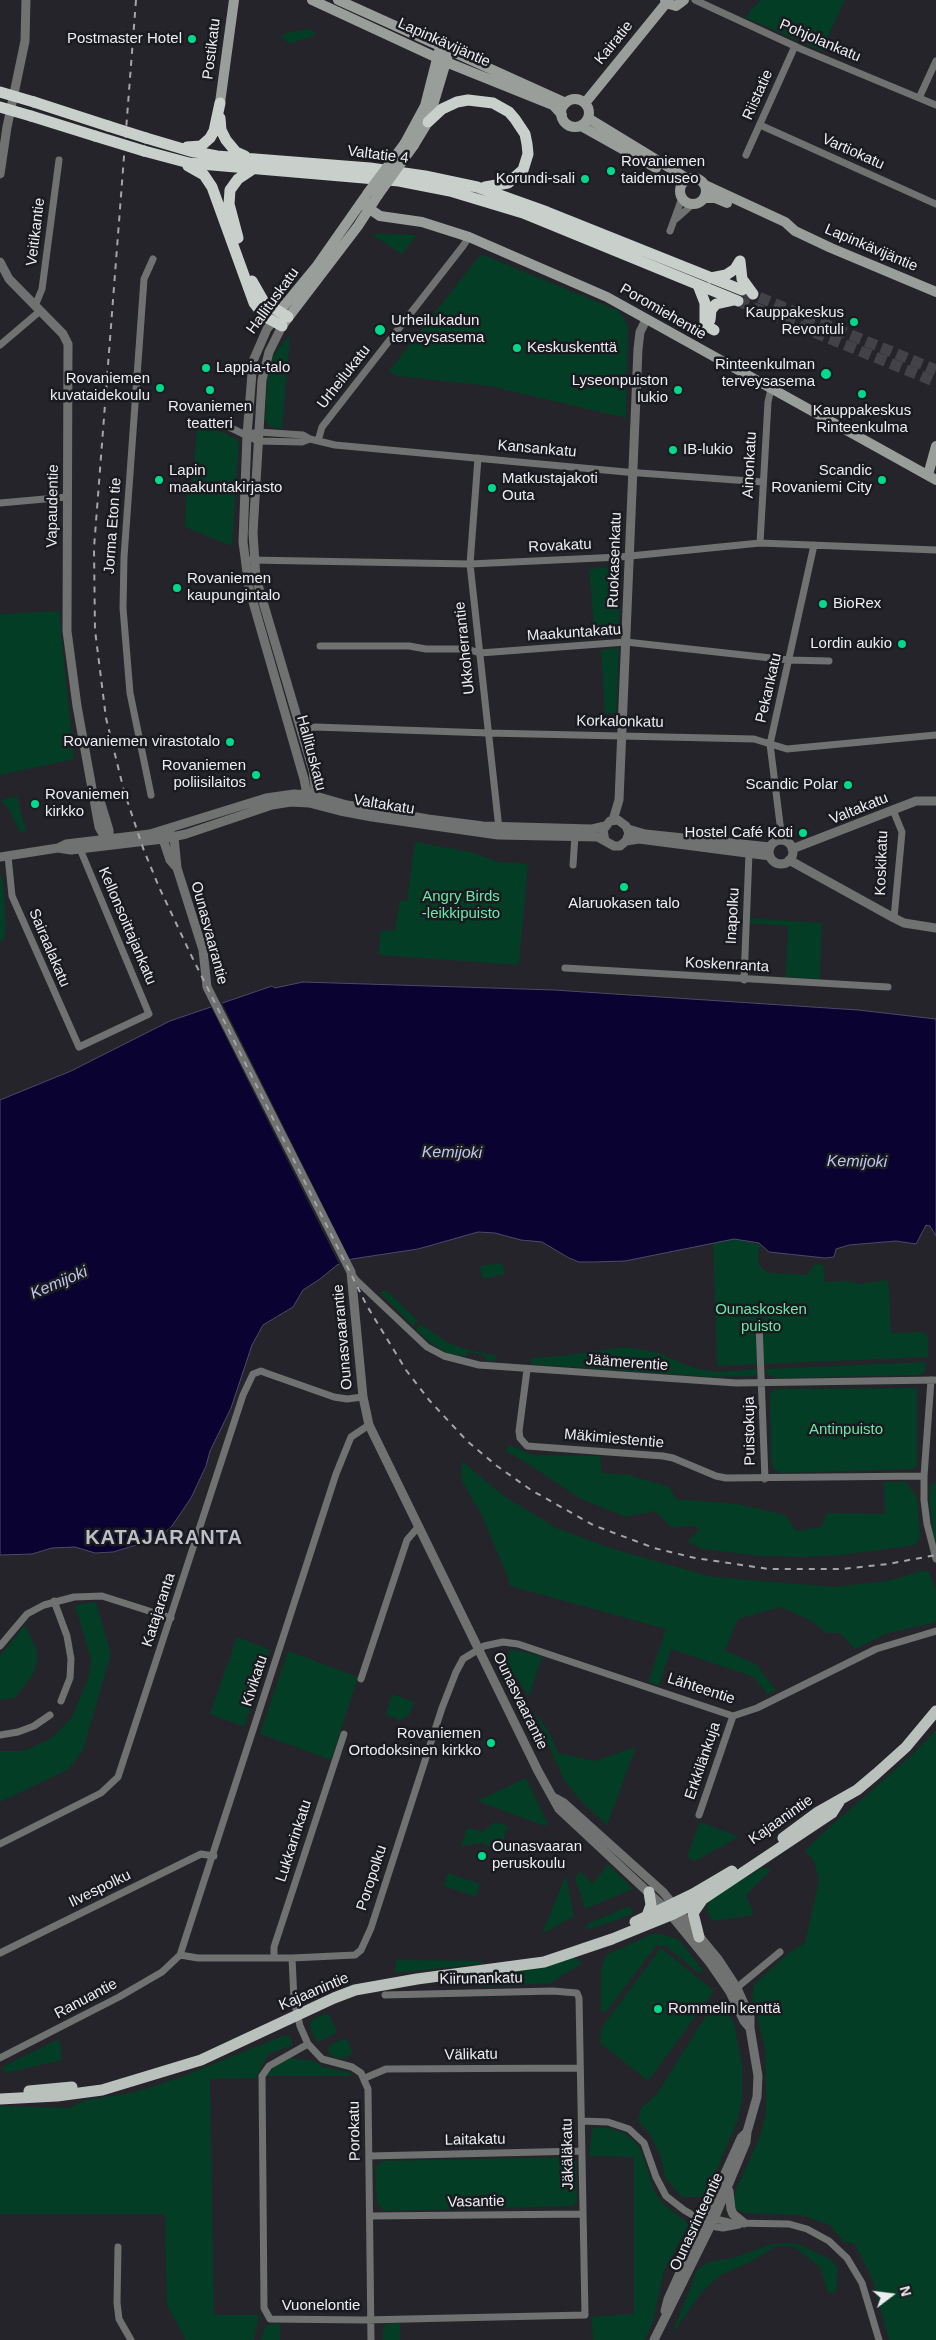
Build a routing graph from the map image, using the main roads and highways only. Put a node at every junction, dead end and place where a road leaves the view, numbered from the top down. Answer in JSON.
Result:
{"nodes":[{"id":1,"x":234,"y":0,"type":"edge"},
{"id":2,"x":312,"y":0,"type":"edge"},
{"id":3,"x":338,"y":0,"type":"edge"},
{"id":4,"x":684,"y":0,"type":"edge"},
{"id":5,"x":666,"y":1,"type":"edge"},
{"id":6,"x":446,"y":48,"type":"junction"},
{"id":7,"x":441,"y":59,"type":"junction"},
{"id":8,"x":0,"y":92,"type":"edge"},
{"id":9,"x":220,"y":103,"type":"junction"},
{"id":10,"x":566,"y":103,"type":"junction"},
{"id":11,"x":584,"y":103,"type":"junction"},
{"id":12,"x":0,"y":106,"type":"edge"},
{"id":13,"x":562,"y":115,"type":"junction"},
{"id":14,"x":428,"y":122,"type":"junction"},
{"id":15,"x":585,"y":122,"type":"junction"},
{"id":16,"x":410,"y":144,"type":"junction"},
{"id":17,"x":177,"y":147,"type":"junction"},
{"id":18,"x":175,"y":160,"type":"junction"},
{"id":19,"x":252,"y":164,"type":"junction"},
{"id":20,"x":685,"y":182,"type":"junction"},
{"id":21,"x":705,"y":186,"type":"junction"},
{"id":22,"x":477,"y":187,"type":"junction"},
{"id":23,"x":704,"y":198,"type":"junction"},
{"id":24,"x":369,"y":200,"type":"junction"},
{"id":25,"x":795,"y":231,"type":"junction"},
{"id":26,"x":711,"y":278,"type":"junction"},
{"id":27,"x":698,"y":285,"type":"junction"},
{"id":28,"x":936,"y":292,"type":"edge"},
{"id":29,"x":742,"y":296,"type":"junction"},
{"id":30,"x":280,"y":319,"type":"junction"},
{"id":31,"x":936,"y":446,"type":"edge"},
{"id":32,"x":932,"y":478,"type":"edge"},
{"id":33,"x":936,"y":1711,"type":"edge"},
{"id":34,"x":839,"y":1802,"type":"junction"},
{"id":35,"x":650,"y":1892,"type":"road end"},
{"id":36,"x":703,"y":1898,"type":"junction"},
{"id":37,"x":672,"y":1909,"type":"junction"},
{"id":38,"x":647,"y":1916,"type":"junction"},
{"id":39,"x":699,"y":1937,"type":"road end"},
{"id":40,"x":521,"y":1964,"type":"junction"},
{"id":41,"x":129,"y":2082,"type":"junction"},
{"id":42,"x":0,"y":2092,"type":"edge"},
{"id":43,"x":0,"y":2099,"type":"edge"}],
"edges":[{"from":1,"to":9,"type":"main road","name":"Postikatu"},
{"from":2,"to":7,"type":"main road","name":"Lapinkävijäntie"},
{"from":3,"to":6,"type":"main road","name":"Lapinkävijäntie"},
{"from":4,"to":5,"type":"main road"},
{"from":5,"to":11,"type":"main road","name":"Kairatie"},
{"from":6,"to":7,"type":"main road","name":"Hallituskatu"},
{"from":6,"to":10,"type":"main road","name":"Lapinkävijäntie"},
{"from":7,"to":13,"type":"main road","name":"Lapinkävijäntie"},
{"from":7,"to":14,"type":"main road","name":"Hallituskatu"},
{"from":7,"to":16,"type":"main road","name":"Hallituskatu"},
{"from":8,"to":17,"type":"highway","name":"Valtatie 4","bridge":true},
{"from":9,"to":17,"type":"highway"},
{"from":9,"to":19,"type":"highway"},
{"from":10,"to":11,"type":"main road"},
{"from":10,"to":13,"type":"main road"},
{"from":11,"to":15,"type":"main road"},
{"from":12,"to":18,"type":"highway","name":"Valtatie 4","bridge":true},
{"from":13,"to":15,"type":"main road"},
{"from":14,"to":16,"type":"main road","name":"Hallituskatu"},
{"from":14,"to":22,"type":"highway"},
{"from":15,"to":20,"type":"main road"},
{"from":16,"to":24,"type":"main road","name":"Hallituskatu","bridge":true},
{"from":17,"to":19,"type":"highway","name":"Valtatie 4"},
{"from":18,"to":19,"type":"highway","name":"Valtatie 4"},
{"from":18,"to":30,"type":"highway"},
{"from":19,"to":22,"type":"highway","name":"Valtatie 4"},
{"from":19,"to":27,"type":"highway","name":"Valtatie 4"},
{"from":19,"to":30,"type":"highway"},
{"from":20,"to":21,"type":"main road"},
{"from":20,"to":23,"type":"main road"},
{"from":21,"to":23,"type":"main road"},
{"from":21,"to":25,"type":"main road","name":"Lapinkävijäntie"},
{"from":22,"to":26,"type":"highway","name":"Valtatie 4"},
{"from":23,"to":25,"type":"main road","name":"Lapinkävijäntie"},
{"from":24,"to":30,"type":"main road","name":"Hallituskatu"},
{"from":24,"to":32,"type":"main road","name":"Poromiehentie"},
{"from":25,"to":28,"type":"main road","name":"Lapinkävijäntie"},
{"from":26,"to":29,"type":"highway","name":"Valtatie 4"},
{"from":26,"to":29,"type":"highway"},
{"from":27,"to":29,"type":"highway","name":"Valtatie 4"},
{"from":27,"to":29,"type":"highway"},
{"from":31,"to":32,"type":"main road"},
{"from":33,"to":34,"type":"main road"},
{"from":34,"to":36,"type":"main road","name":"Kajaanintie"},
{"from":34,"to":37,"type":"main road","name":"Kajaanintie"},
{"from":35,"to":38,"type":"main road"},
{"from":36,"to":37,"type":"main road","name":"Kajaanintie"},
{"from":36,"to":39,"type":"main road"},
{"from":37,"to":38,"type":"main road","name":"Kajaanintie"},
{"from":37,"to":40,"type":"main road","name":"Kajaanintie"},
{"from":38,"to":40,"type":"main road","name":"Kajaanintie"},
{"from":40,"to":41,"type":"main road","name":"Kajaanintie"},
{"from":41,"to":42,"type":"main road","name":"Kajaanintie"},
{"from":41,"to":43,"type":"main road","name":"Kajaanintie"}]}
